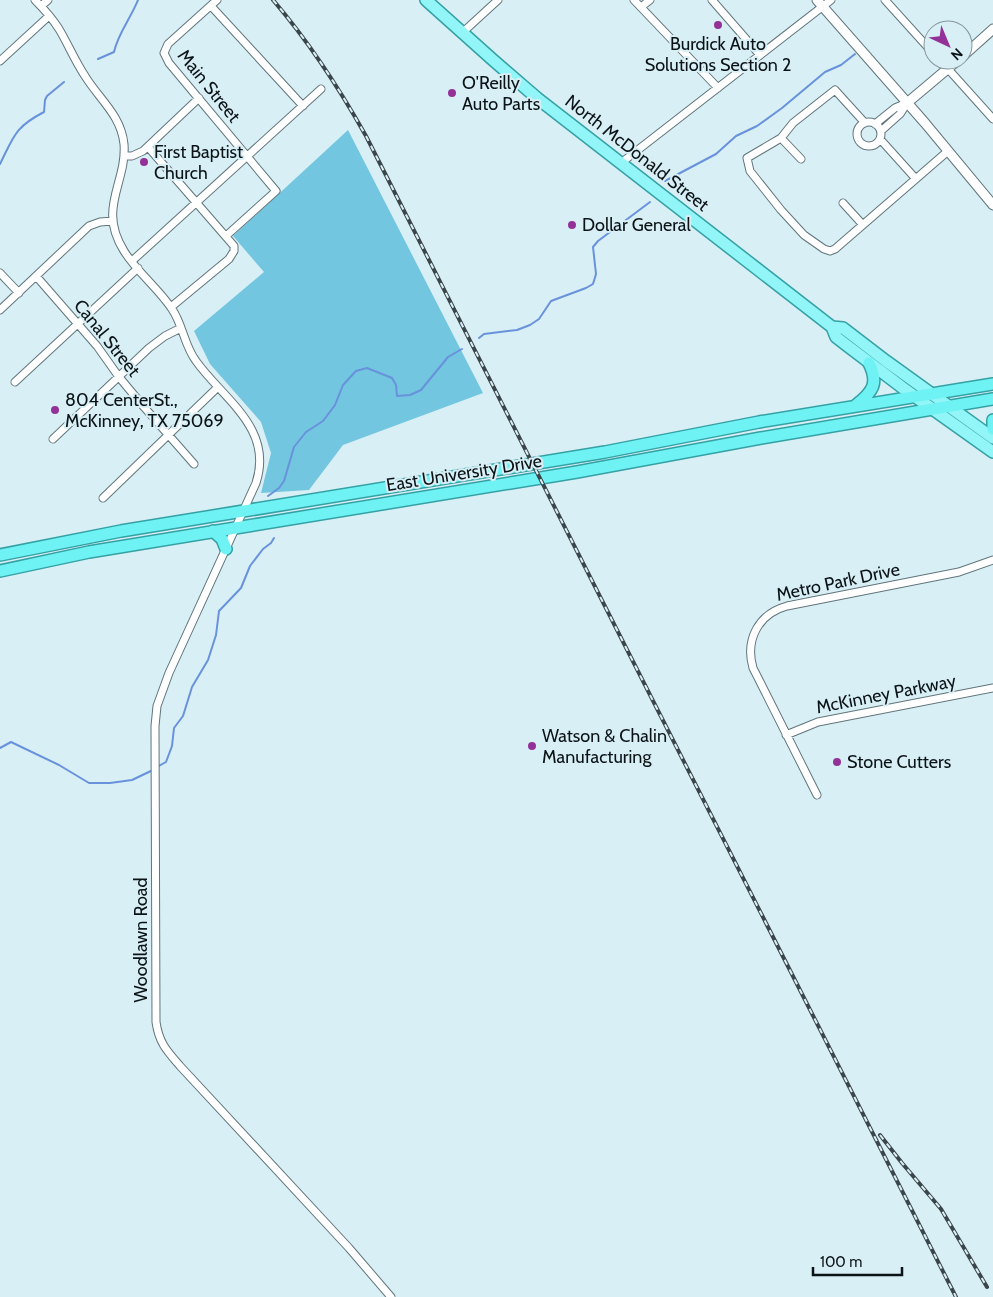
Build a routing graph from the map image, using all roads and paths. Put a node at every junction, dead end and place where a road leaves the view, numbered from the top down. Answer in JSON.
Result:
{"nodes":[{"id":1,"x":35,"y":0,"type":"edge"},
{"id":2,"x":48,"y":0,"type":"edge"},
{"id":3,"x":217,"y":0,"type":"edge"},
{"id":4,"x":426,"y":0,"type":"edge"},
{"id":5,"x":498,"y":0,"type":"edge"},
{"id":6,"x":634,"y":0,"type":"edge"},
{"id":7,"x":650,"y":0,"type":"edge"},
{"id":8,"x":712,"y":0,"type":"edge"},
{"id":9,"x":831,"y":0,"type":"edge"},
{"id":10,"x":885,"y":0,"type":"edge"},
{"id":11,"x":820,"y":3,"type":"edge"},
{"id":12,"x":41,"y":6,"type":"junction"},
{"id":13,"x":211,"y":6,"type":"junction"},
{"id":14,"x":641,"y":8,"type":"junction"},
{"id":15,"x":50,"y":16,"type":"junction"},
{"id":16,"x":993,"y":29,"type":"edge"},
{"id":17,"x":462,"y":33,"type":"junction"},
{"id":18,"x":923,"y":42,"type":"edge"},
{"id":19,"x":973,"y":47,"type":"edge"},
{"id":20,"x":760,"y":54,"type":"junction"},
{"id":21,"x":0,"y":61,"type":"edge"},
{"id":22,"x":947,"y":70,"type":"edge"},
{"id":23,"x":949,"y":70,"type":"edge"},
{"id":24,"x":718,"y":88,"type":"junction"},
{"id":25,"x":321,"y":90,"type":"dead end"},
{"id":26,"x":199,"y":98,"type":"junction"},
{"id":27,"x":907,"y":103,"type":"junction"},
{"id":28,"x":303,"y":106,"type":"junction"},
{"id":29,"x":993,"y":119,"type":"edge"},
{"id":30,"x":865,"y":123,"type":"junction"},
{"id":31,"x":875,"y":124,"type":"junction"},
{"id":32,"x":881,"y":131,"type":"junction"},
{"id":33,"x":781,"y":138,"type":"junction"},
{"id":34,"x":880,"y":139,"type":"junction"},
{"id":35,"x":148,"y":147,"type":"junction"},
{"id":36,"x":948,"y":151,"type":"junction"},
{"id":37,"x":124,"y":156,"type":"junction"},
{"id":38,"x":247,"y":157,"type":"junction"},
{"id":39,"x":801,"y":159,"type":"dead end"},
{"id":40,"x":622,"y":163,"type":"junction"},
{"id":41,"x":916,"y":179,"type":"junction"},
{"id":42,"x":196,"y":202,"type":"junction"},
{"id":43,"x":843,"y":203,"type":"dead end"},
{"id":44,"x":993,"y":205,"type":"edge"},
{"id":45,"x":113,"y":221,"type":"junction"},
{"id":46,"x":863,"y":225,"type":"junction"},
{"id":47,"x":226,"y":236,"type":"junction"},
{"id":48,"x":132,"y":261,"type":"junction"},
{"id":49,"x":138,"y":268,"type":"junction"},
{"id":50,"x":0,"y":273,"type":"edge"},
{"id":51,"x":36,"y":276,"type":"junction"},
{"id":52,"x":19,"y":293,"type":"junction"},
{"id":53,"x":171,"y":306,"type":"junction"},
{"id":54,"x":0,"y":310,"type":"edge"},
{"id":55,"x":78,"y":325,"type":"junction"},
{"id":56,"x":832,"y":327,"type":"junction"},
{"id":57,"x":181,"y":328,"type":"junction"},
{"id":58,"x":869,"y":363,"type":"junction"},
{"id":59,"x":119,"y":377,"type":"junction"},
{"id":60,"x":15,"y":382,"type":"dead end"},
{"id":61,"x":993,"y":384,"type":"edge"},
{"id":62,"x":218,"y":387,"type":"junction"},
{"id":63,"x":931,"y":394,"type":"junction"},
{"id":64,"x":916,"y":397,"type":"junction"},
{"id":65,"x":993,"y":399,"type":"edge"},
{"id":66,"x":855,"y":406,"type":"junction"},
{"id":67,"x":949,"y":407,"type":"junction"},
{"id":68,"x":934,"y":409,"type":"junction"},
{"id":69,"x":993,"y":420,"type":"edge"},
{"id":70,"x":759,"y":422,"type":"junction"},
{"id":71,"x":993,"y":429,"type":"edge"},
{"id":72,"x":169,"y":435,"type":"junction"},
{"id":73,"x":762,"y":438,"type":"junction"},
{"id":74,"x":993,"y":438,"type":"edge"},
{"id":75,"x":53,"y":439,"type":"dead end"},
{"id":76,"x":993,"y":452,"type":"edge"},
{"id":77,"x":194,"y":464,"type":"dead end"},
{"id":78,"x":374,"y":489,"type":"junction"},
{"id":79,"x":103,"y":498,"type":"dead end"},
{"id":80,"x":376,"y":504,"type":"junction"},
{"id":81,"x":243,"y":511,"type":"junction"},
{"id":82,"x":236,"y":527,"type":"junction"},
{"id":83,"x":120,"y":531,"type":"junction"},
{"id":84,"x":213,"y":531,"type":"junction"},
{"id":85,"x":122,"y":547,"type":"junction"},
{"id":86,"x":226,"y":549,"type":"junction"},
{"id":87,"x":0,"y":555,"type":"edge"},
{"id":88,"x":993,"y":560,"type":"edge"},
{"id":89,"x":0,"y":570,"type":"edge"},
{"id":90,"x":993,"y":688,"type":"edge"},
{"id":91,"x":786,"y":735,"type":"junction"},
{"id":92,"x":817,"y":795,"type":"dead end"},
{"id":93,"x":391,"y":1297,"type":"edge"}],
"edges":[{"from":1,"to":12,"type":"street"},
{"from":2,"to":12,"type":"street"},
{"from":3,"to":13,"type":"street"},
{"from":4,"to":17,"type":"main road","name":"North McDonald Street"},
{"from":5,"to":17,"type":"street"},
{"from":6,"to":14,"type":"street"},
{"from":7,"to":14,"type":"street"},
{"from":8,"to":20,"type":"street"},
{"from":9,"to":11,"type":"street"},
{"from":10,"to":18,"type":"street"},
{"from":11,"to":20,"type":"street"},
{"from":11,"to":27,"type":"street"},
{"from":12,"to":15,"type":"street"},
{"from":13,"to":26,"type":"street","name":"Main Street"},
{"from":13,"to":28,"type":"street"},
{"from":14,"to":24,"type":"street"},
{"from":15,"to":21,"type":"street"},
{"from":15,"to":37,"type":"street"},
{"from":16,"to":19,"type":"street"},
{"from":17,"to":40,"type":"main road","name":"North McDonald Street"},
{"from":20,"to":24,"type":"street"},
{"from":22,"to":27,"type":"street"},
{"from":23,"to":29,"type":"street"},
{"from":24,"to":40,"type":"street"},
{"from":25,"to":28,"type":"street"},
{"from":26,"to":35,"type":"street"},
{"from":26,"to":38,"type":"street","name":"Main Street"},
{"from":27,"to":31,"type":"street"},
{"from":27,"to":32,"type":"street"},
{"from":27,"to":36,"type":"street"},
{"from":28,"to":38,"type":"street"},
{"from":30,"to":31,"type":"street"},
{"from":30,"to":33,"type":"street"},
{"from":30,"to":34,"type":"street"},
{"from":31,"to":32,"type":"street"},
{"from":32,"to":34,"type":"street"},
{"from":33,"to":39,"type":"street"},
{"from":33,"to":46,"type":"street"},
{"from":34,"to":41,"type":"street"},
{"from":35,"to":37,"type":"street"},
{"from":35,"to":42,"type":"street"},
{"from":36,"to":41,"type":"street"},
{"from":36,"to":44,"type":"street"},
{"from":37,"to":45,"type":"street","name":"Woodlawn Road"},
{"from":38,"to":42,"type":"street"},
{"from":38,"to":47,"type":"street","name":"Main Street"},
{"from":40,"to":56,"type":"main road","name":"North McDonald Street"},
{"from":41,"to":46,"type":"street"},
{"from":42,"to":47,"type":"street"},
{"from":42,"to":48,"type":"street"},
{"from":43,"to":46,"type":"street"},
{"from":45,"to":48,"type":"street","name":"Woodlawn Road"},
{"from":45,"to":51,"type":"street"},
{"from":47,"to":53,"type":"street"},
{"from":48,"to":49,"type":"street","name":"Woodlawn Road"},
{"from":49,"to":53,"type":"street","name":"Woodlawn Road"},
{"from":49,"to":55,"type":"street"},
{"from":50,"to":52,"type":"street"},
{"from":51,"to":52,"type":"street"},
{"from":51,"to":55,"type":"street","name":"Canal Street"},
{"from":52,"to":54,"type":"street"},
{"from":53,"to":57,"type":"street","name":"Woodlawn Road"},
{"from":55,"to":59,"type":"street","name":"Canal Street"},
{"from":55,"to":60,"type":"street"},
{"from":56,"to":58,"type":"main road","name":"North McDonald Street"},
{"from":56,"to":63,"type":"main road","name":"North McDonald Street"},
{"from":57,"to":59,"type":"street"},
{"from":57,"to":62,"type":"street","name":"Woodlawn Road"},
{"from":58,"to":64,"type":"main road","name":"North McDonald Street"},
{"from":58,"to":66,"type":"highway"},
{"from":59,"to":72,"type":"street","name":"Canal Street"},
{"from":59,"to":75,"type":"street"},
{"from":61,"to":63,"type":"highway","name":"East University Drive"},
{"from":62,"to":72,"type":"street"},
{"from":62,"to":81,"type":"street","name":"Woodlawn Road"},
{"from":63,"to":64,"type":"highway","name":"East University Drive"},
{"from":63,"to":67,"type":"main road","name":"North McDonald Street"},
{"from":64,"to":66,"type":"highway","name":"East University Drive"},
{"from":64,"to":68,"type":"main road","name":"North McDonald Street"},
{"from":65,"to":67,"type":"highway","name":"East University Drive"},
{"from":66,"to":70,"type":"highway","name":"East University Drive"},
{"from":67,"to":68,"type":"highway","name":"East University Drive"},
{"from":67,"to":74,"type":"main road","name":"North McDonald Street"},
{"from":68,"to":73,"type":"highway","name":"East University Drive"},
{"from":68,"to":76,"type":"main road","name":"North McDonald Street"},
{"from":69,"to":71,"type":"highway"},
{"from":70,"to":73,"type":"highway"},
{"from":70,"to":78,"type":"highway","name":"East University Drive"},
{"from":72,"to":77,"type":"street","name":"Canal Street"},
{"from":72,"to":79,"type":"street"},
{"from":73,"to":80,"type":"highway","name":"East University Drive"},
{"from":78,"to":80,"type":"highway"},
{"from":78,"to":81,"type":"highway","name":"East University Drive"},
{"from":80,"to":82,"type":"highway","name":"East University Drive"},
{"from":81,"to":82,"type":"street","name":"Woodlawn Road"},
{"from":81,"to":83,"type":"highway","name":"East University Drive"},
{"from":82,"to":84,"type":"highway","name":"East University Drive"},
{"from":82,"to":86,"type":"street","name":"Woodlawn Road"},
{"from":83,"to":85,"type":"highway"},
{"from":83,"to":87,"type":"highway","name":"East University Drive"},
{"from":84,"to":85,"type":"highway","name":"East University Drive"},
{"from":84,"to":86,"type":"highway"},
{"from":85,"to":89,"type":"highway","name":"East University Drive"},
{"from":86,"to":93,"type":"street","name":"Woodlawn Road"},
{"from":88,"to":91,"type":"street","name":"Metro Park Drive"},
{"from":90,"to":91,"type":"street","name":"McKinney Parkway"},
{"from":91,"to":92,"type":"street","name":"Metro Park Drive"}]}
